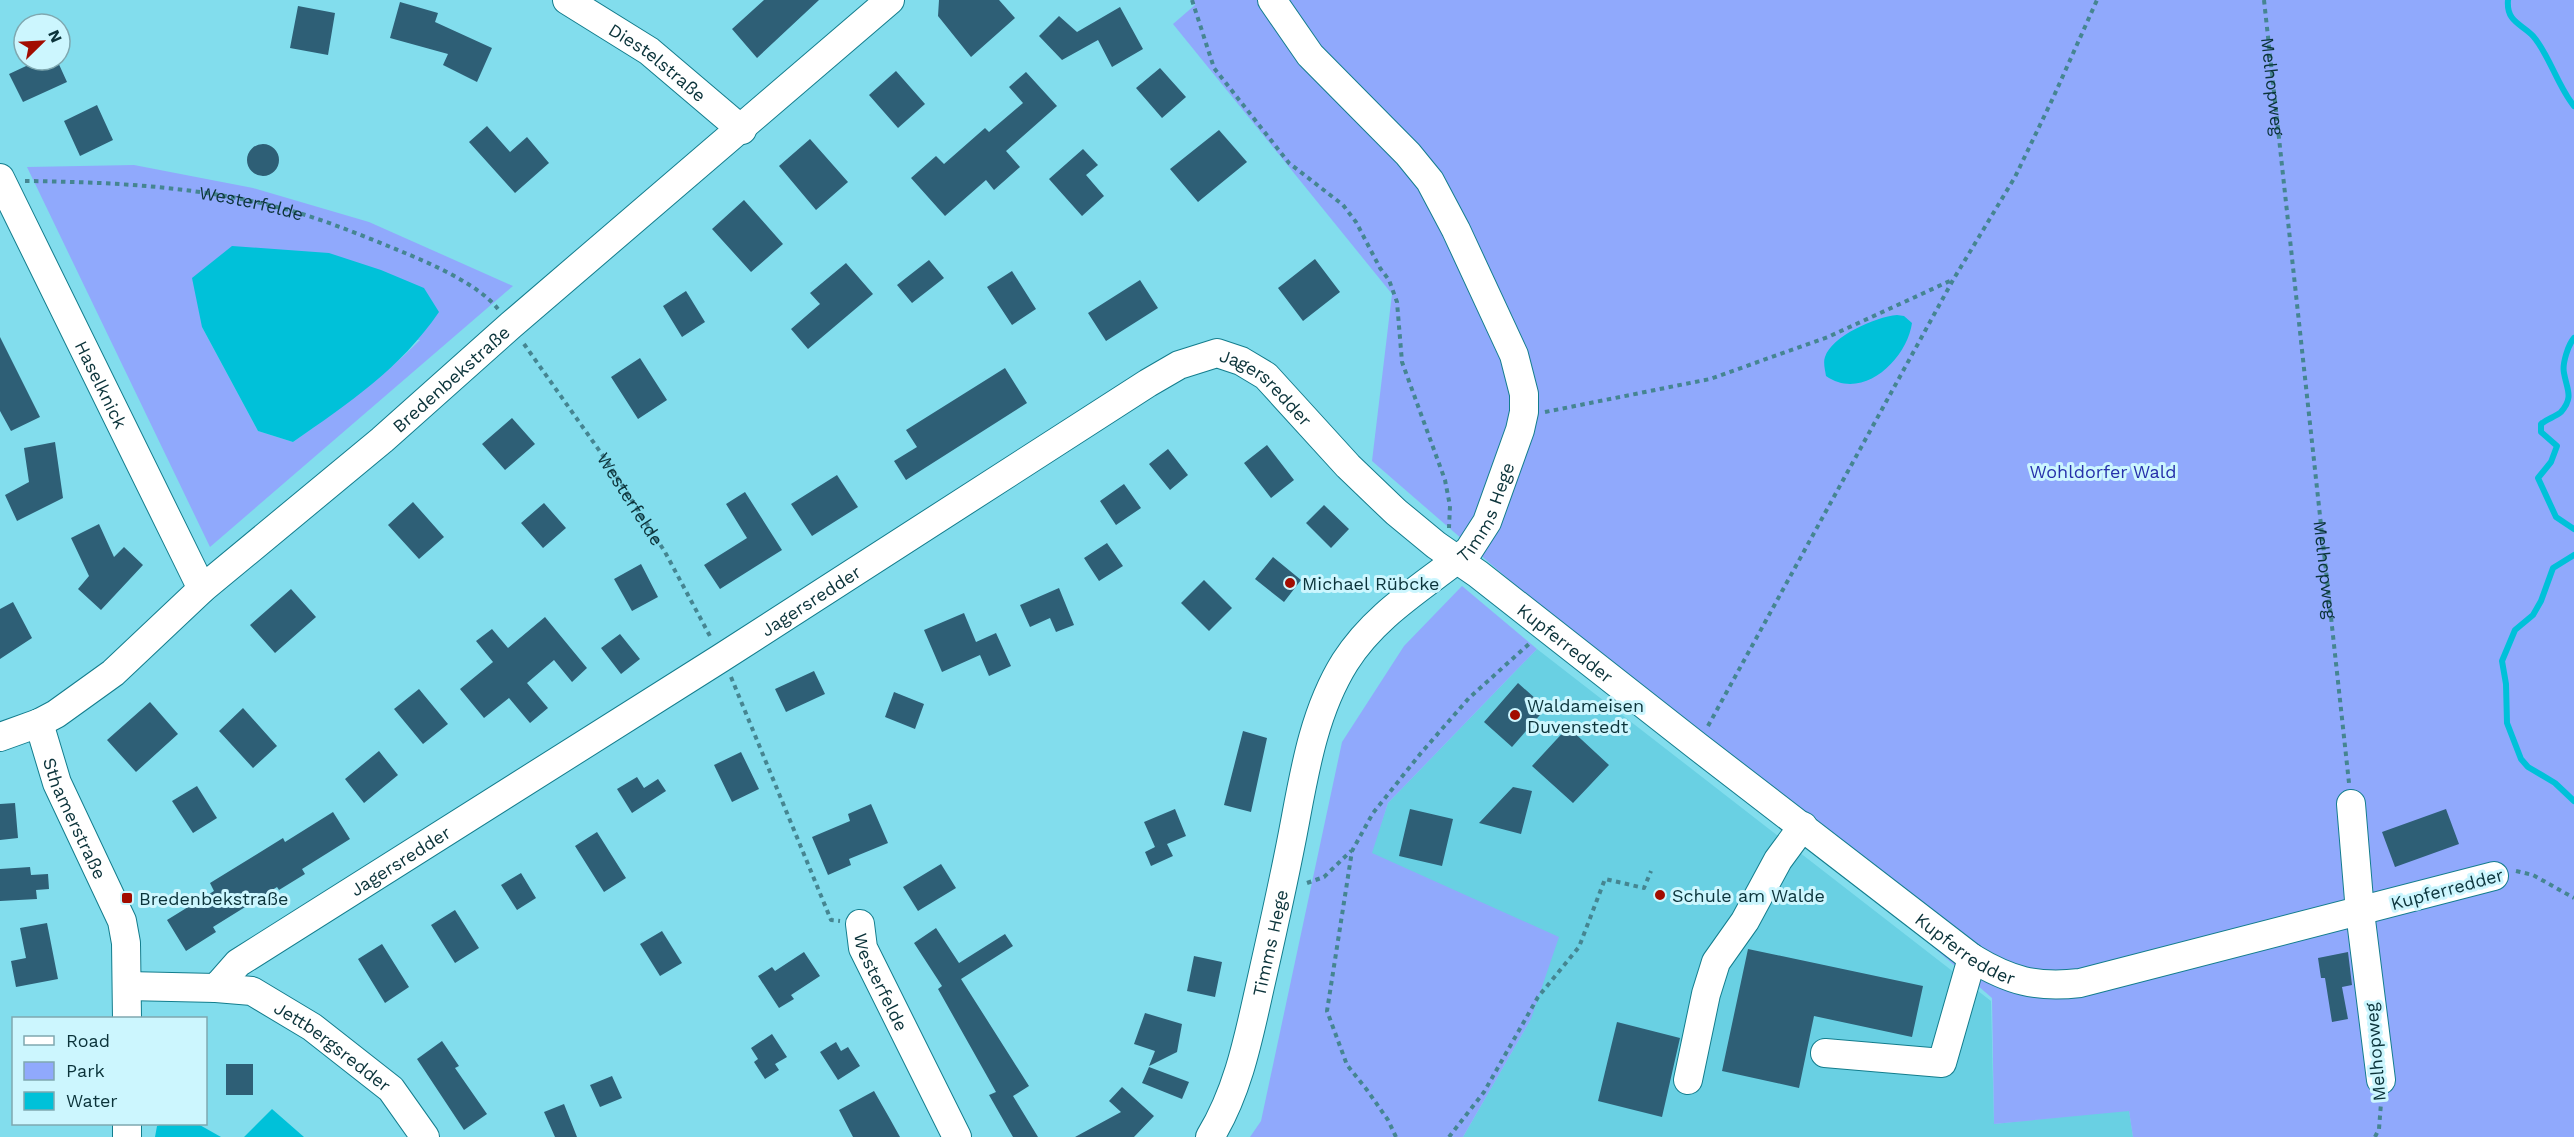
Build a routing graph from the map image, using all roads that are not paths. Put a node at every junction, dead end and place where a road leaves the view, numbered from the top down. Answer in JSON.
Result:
{"nodes":[{"id":1,"x":567,"y":0,"type":"edge"},
{"id":2,"x":890,"y":0,"type":"edge"},
{"id":3,"x":1272,"y":0,"type":"edge"},
{"id":4,"x":742,"y":130,"type":"junction"},
{"id":5,"x":12,"y":180,"type":"edge"},
{"id":6,"x":1446,"y":553,"type":"junction"},
{"id":7,"x":202,"y":589,"type":"junction"},
{"id":8,"x":39,"y":723,"type":"junction"},
{"id":9,"x":0,"y":736,"type":"edge"},
{"id":10,"x":2351,"y":804,"type":"road end"},
{"id":11,"x":1803,"y":826,"type":"junction"},
{"id":12,"x":2494,"y":876,"type":"road end"},
{"id":13,"x":2360,"y":912,"type":"junction"},
{"id":14,"x":860,"y":924,"type":"road end"},
{"id":15,"x":1972,"y":958,"type":"junction"},
{"id":16,"x":127,"y":986,"type":"junction"},
{"id":17,"x":216,"y":987,"type":"junction"},
{"id":18,"x":127,"y":1017,"type":"edge"},
{"id":19,"x":1825,"y":1053,"type":"dead end"},
{"id":20,"x":1688,"y":1080,"type":"dead end"},
{"id":21,"x":2381,"y":1080,"type":"road end"},
{"id":22,"x":425,"y":1137,"type":"edge"},
{"id":23,"x":957,"y":1137,"type":"edge"},
{"id":24,"x":1210,"y":1137,"type":"edge"}],
"edges":[{"from":1,"to":4,"type":"street","name":"Diestelstraße"},
{"from":2,"to":4,"type":"street","name":"Bredenbekstraße"},
{"from":3,"to":6,"type":"street","name":"Timms Hege"},
{"from":4,"to":7,"type":"street","name":"Bredenbekstraße"},
{"from":5,"to":7,"type":"street","name":"Haselknick"},
{"from":6,"to":11,"type":"street","name":"Kupferredder"},
{"from":6,"to":17,"type":"street","name":"Jagersredder"},
{"from":6,"to":24,"type":"street","name":"Timms Hege"},
{"from":7,"to":8,"type":"street","name":"Bredenbekstraße"},
{"from":8,"to":9,"type":"street","name":"Bredenbekstraße"},
{"from":8,"to":16,"type":"street","name":"Sthamerstraße"},
{"from":10,"to":13,"type":"street","name":"Melhopweg"},
{"from":11,"to":15,"type":"street","name":"Kupferredder"},
{"from":11,"to":20,"type":"street"},
{"from":12,"to":13,"type":"street","name":"Kupferredder"},
{"from":13,"to":15,"type":"street","name":"Kupferredder"},
{"from":13,"to":21,"type":"street","name":"Melhopweg"},
{"from":14,"to":23,"type":"street","name":"Westerfelde"},
{"from":15,"to":19,"type":"street"},
{"from":16,"to":17,"type":"street"},
{"from":16,"to":18,"type":"street","name":"Sthamerstraße"},
{"from":17,"to":22,"type":"street","name":"Jettbergsredder"}]}
